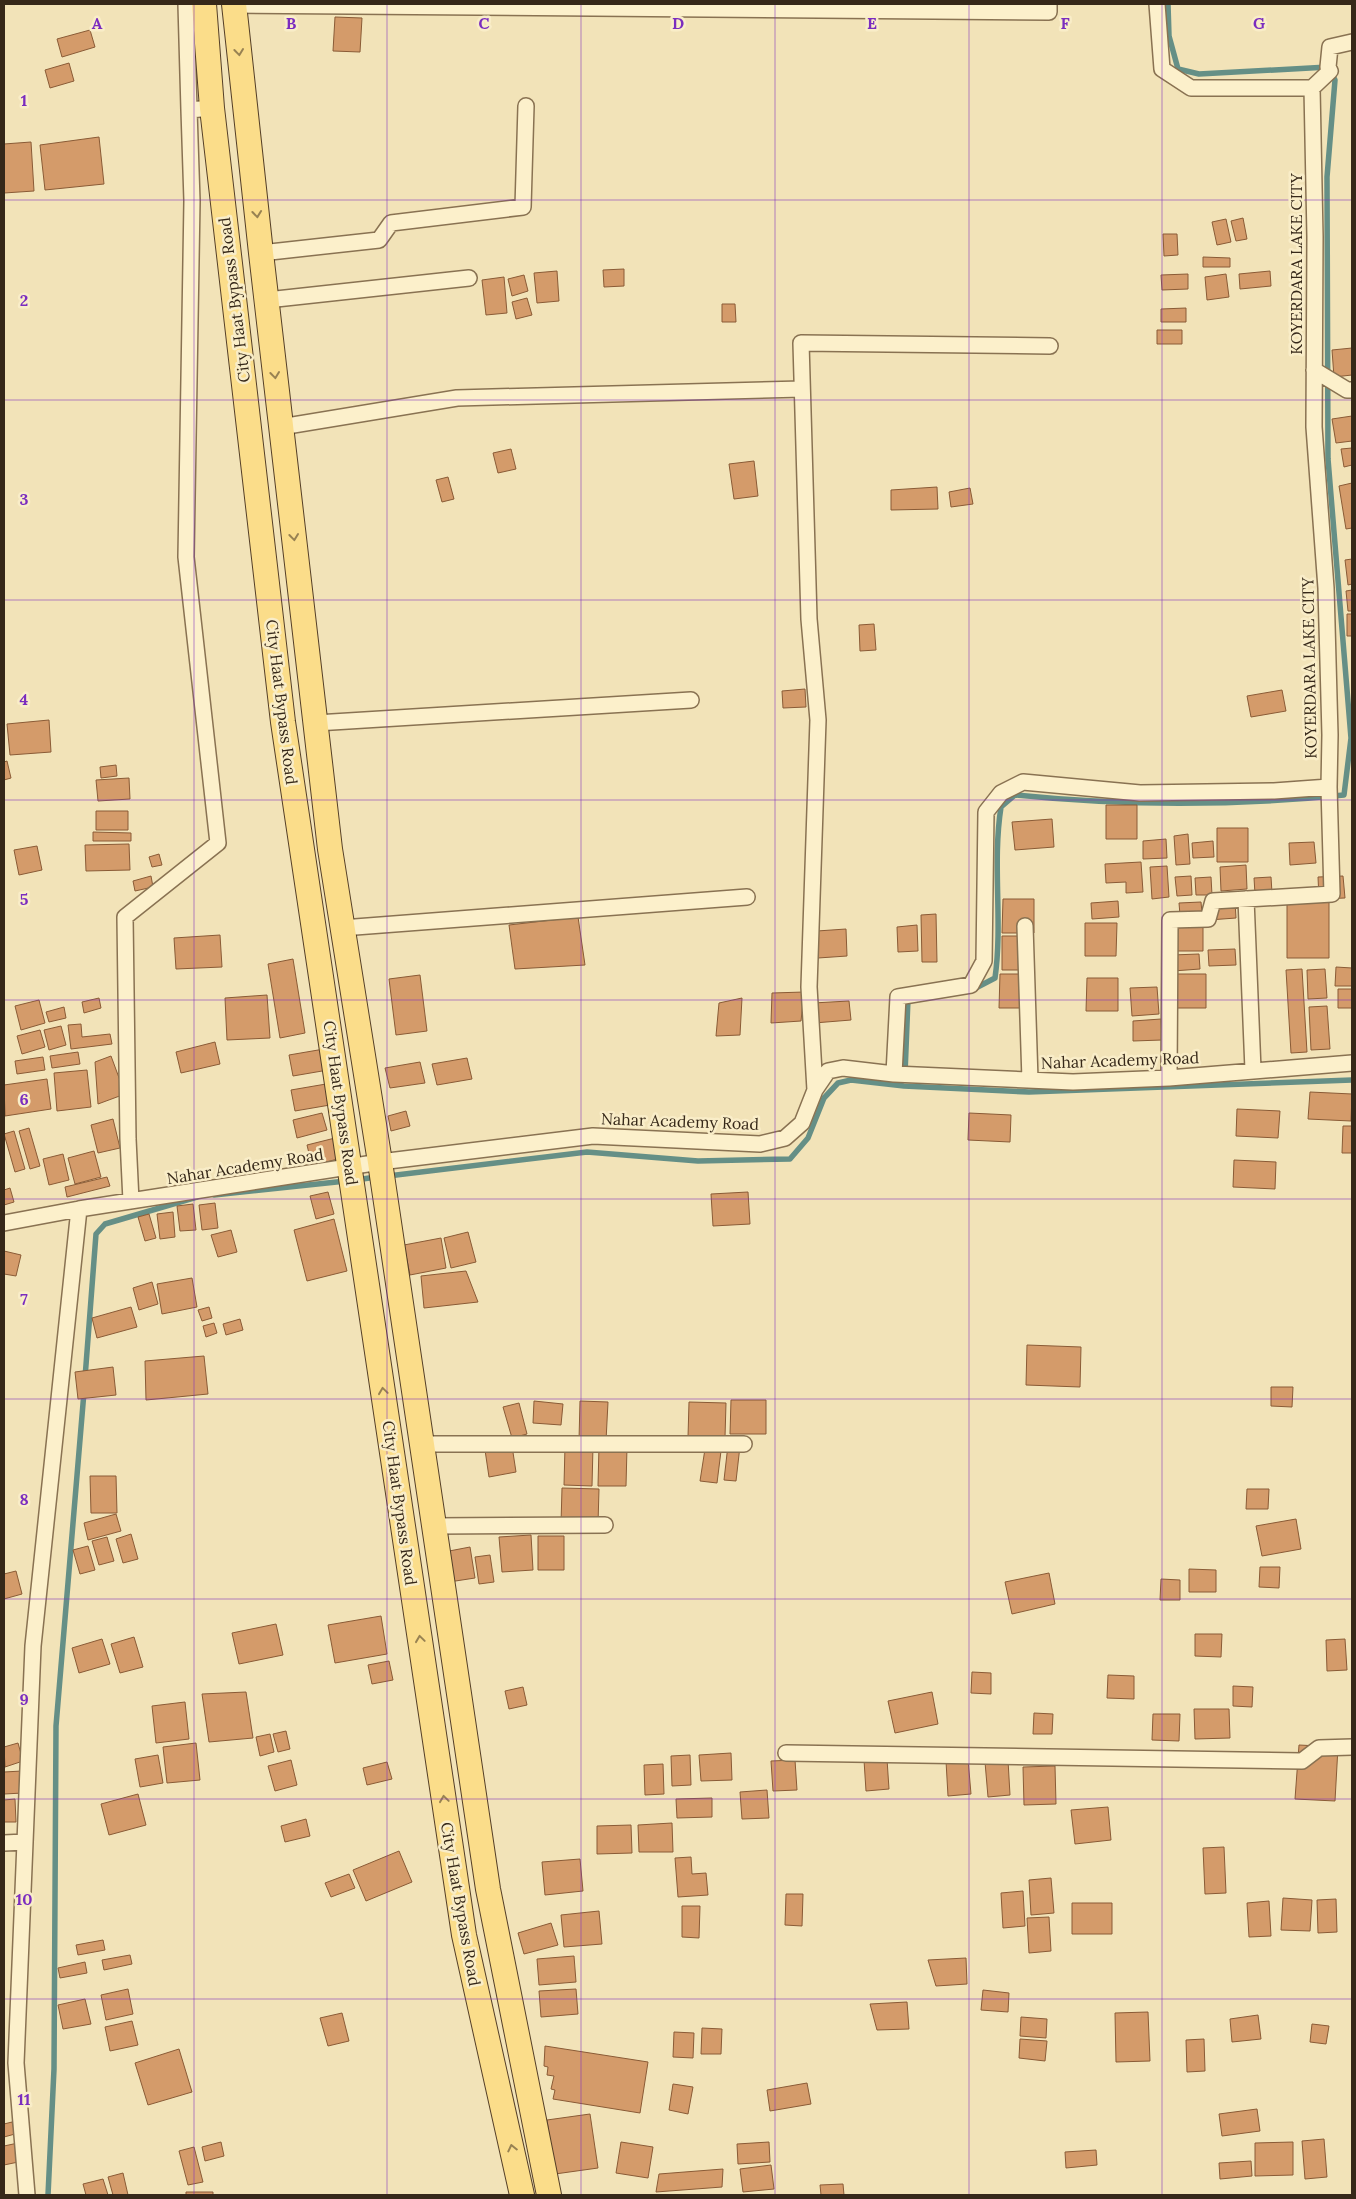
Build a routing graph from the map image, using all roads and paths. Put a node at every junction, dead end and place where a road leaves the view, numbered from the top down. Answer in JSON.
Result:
{"nodes":[{"id":1,"x":186,"y":4,"type":"edge"},
{"id":2,"x":204,"y":4,"type":"edge"},
{"id":3,"x":234,"y":4,"type":"edge"},
{"id":4,"x":1048,"y":4,"type":"edge"},
{"id":5,"x":1157,"y":4,"type":"edge"},
{"id":6,"x":1352,"y":42,"type":"edge"},
{"id":7,"x":1312,"y":88,"type":"junction"},
{"id":8,"x":526,"y":106,"type":"dead end"},
{"id":9,"x":212,"y":108,"type":"junction"},
{"id":10,"x":189,"y":110,"type":"junction"},
{"id":11,"x":261,"y":253,"type":"junction"},
{"id":12,"x":469,"y":278,"type":"dead end"},
{"id":13,"x":267,"y":300,"type":"junction"},
{"id":14,"x":1050,"y":346,"type":"dead end"},
{"id":15,"x":1314,"y":370,"type":"junction"},
{"id":16,"x":802,"y":389,"type":"junction"},
{"id":17,"x":1352,"y":390,"type":"edge"},
{"id":18,"x":281,"y":427,"type":"junction"},
{"id":19,"x":691,"y":700,"type":"dead end"},
{"id":20,"x":316,"y":723,"type":"junction"},
{"id":21,"x":1329,"y":787,"type":"junction"},
{"id":22,"x":747,"y":897,"type":"dead end"},
{"id":23,"x":1246,"y":899,"type":"junction"},
{"id":24,"x":1025,"y":926,"type":"dead end"},
{"id":25,"x":342,"y":928,"type":"junction"},
{"id":26,"x":1352,"y":1063,"type":"edge"},
{"id":27,"x":1253,"y":1070,"type":"junction"},
{"id":28,"x":894,"y":1074,"type":"junction"},
{"id":29,"x":1169,"y":1078,"type":"junction"},
{"id":30,"x":1030,"y":1080,"type":"junction"},
{"id":31,"x":815,"y":1090,"type":"junction"},
{"id":32,"x":380,"y":1162,"type":"junction"},
{"id":33,"x":350,"y":1168,"type":"junction"},
{"id":34,"x":131,"y":1201,"type":"junction"},
{"id":35,"x":79,"y":1209,"type":"junction"},
{"id":36,"x":4,"y":1223,"type":"edge"},
{"id":37,"x":422,"y":1444,"type":"junction"},
{"id":38,"x":744,"y":1444,"type":"dead end"},
{"id":39,"x":605,"y":1525,"type":"dead end"},
{"id":40,"x":434,"y":1526,"type":"junction"},
{"id":41,"x":1352,"y":1748,"type":"edge"},
{"id":42,"x":786,"y":1753,"type":"dead end"},
{"id":43,"x":25,"y":1842,"type":"junction"},
{"id":44,"x":4,"y":1843,"type":"edge"},
{"id":45,"x":10,"y":2064,"type":"edge"},
{"id":46,"x":27,"y":2195,"type":"edge"},
{"id":47,"x":522,"y":2195,"type":"edge"},
{"id":48,"x":549,"y":2195,"type":"edge"}],
"edges":[{"from":1,"to":10,"type":"street"},
{"from":2,"to":9,"type":"main road","name":"City Haat Bypass Road"},
{"from":3,"to":4,"type":"street"},
{"from":3,"to":11,"type":"main road","name":"City Haat Bypass Road","one_way":true},
{"from":5,"to":7,"type":"street"},
{"from":6,"to":7,"type":"street"},
{"from":7,"to":15,"type":"street","name":"KOYERDARA LAKE CITY"},
{"from":8,"to":11,"type":"street"},
{"from":9,"to":10,"type":"street"},
{"from":9,"to":33,"type":"main road","name":"City Haat Bypass Road"},
{"from":10,"to":34,"type":"street"},
{"from":11,"to":13,"type":"main road","name":"City Haat Bypass Road"},
{"from":12,"to":13,"type":"street"},
{"from":13,"to":18,"type":"main road","name":"City Haat Bypass Road","one_way":true},
{"from":14,"to":16,"type":"street"},
{"from":15,"to":17,"type":"street"},
{"from":15,"to":21,"type":"street","name":"KOYERDARA LAKE CITY"},
{"from":16,"to":18,"type":"street"},
{"from":16,"to":31,"type":"street"},
{"from":18,"to":20,"type":"main road","name":"City Haat Bypass Road","one_way":true},
{"from":19,"to":20,"type":"street"},
{"from":20,"to":25,"type":"main road","name":"City Haat Bypass Road"},
{"from":21,"to":23,"type":"street","name":"KOYERDARA LAKE CITY"},
{"from":21,"to":28,"type":"street"},
{"from":22,"to":25,"type":"street"},
{"from":23,"to":27,"type":"street"},
{"from":23,"to":29,"type":"street"},
{"from":24,"to":30,"type":"street"},
{"from":25,"to":32,"type":"main road","name":"City Haat Bypass Road"},
{"from":26,"to":27,"type":"street","name":"Nahar Academy Road"},
{"from":27,"to":29,"type":"street","name":"Nahar Academy Road"},
{"from":28,"to":30,"type":"street","name":"Nahar Academy Road"},
{"from":28,"to":31,"type":"street","name":"Nahar Academy Road"},
{"from":29,"to":30,"type":"street","name":"Nahar Academy Road"},
{"from":31,"to":32,"type":"street","name":"Nahar Academy Road"},
{"from":32,"to":33,"type":"street","name":"Nahar Academy Road"},
{"from":32,"to":37,"type":"main road","name":"City Haat Bypass Road"},
{"from":33,"to":34,"type":"street","name":"Nahar Academy Road"},
{"from":47,"to":33,"type":"main road","name":"City Haat Bypass Road","one_way":true},
{"from":34,"to":35,"type":"street","name":"Nahar Academy Road"},
{"from":35,"to":36,"type":"street","name":"Nahar Academy Road"},
{"from":35,"to":43,"type":"street"},
{"from":37,"to":38,"type":"street"},
{"from":37,"to":40,"type":"main road","name":"City Haat Bypass Road"},
{"from":39,"to":40,"type":"street"},
{"from":40,"to":48,"type":"main road","name":"City Haat Bypass Road"},
{"from":41,"to":42,"type":"street"},
{"from":43,"to":44,"type":"street"},
{"from":43,"to":45,"type":"street"},
{"from":45,"to":46,"type":"street"}]}
